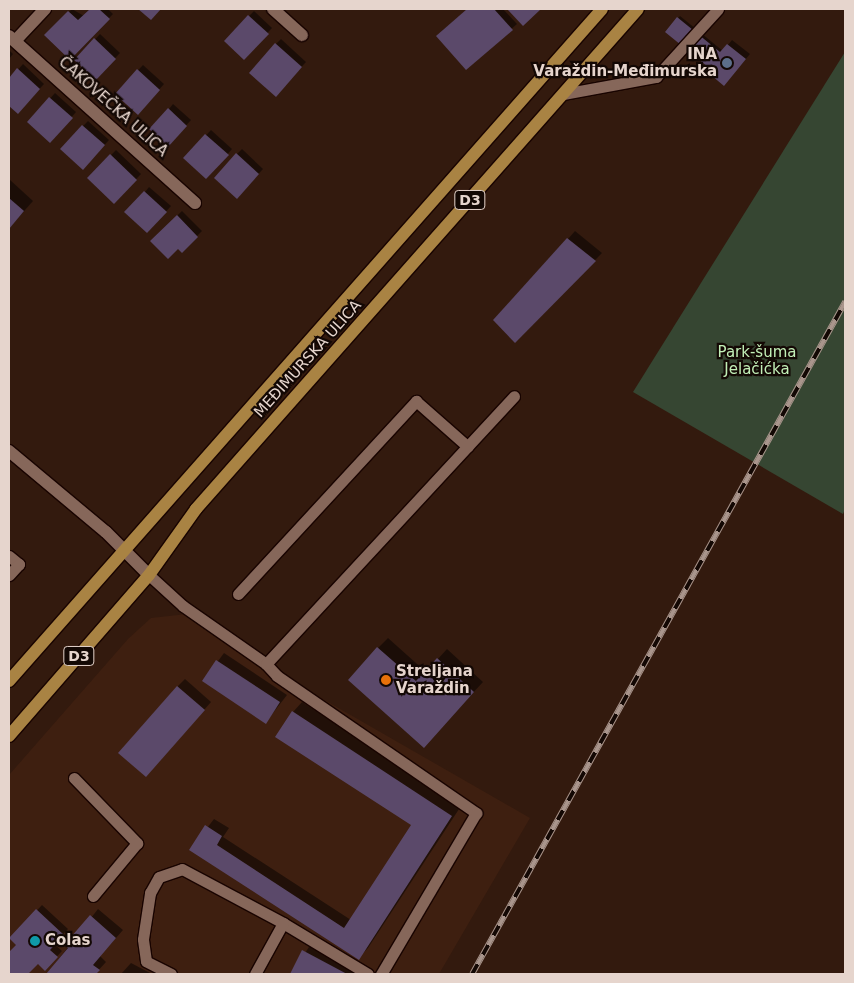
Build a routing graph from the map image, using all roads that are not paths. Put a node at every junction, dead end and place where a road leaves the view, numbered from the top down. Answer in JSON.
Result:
{"nodes":[{"id":1,"x":44,"y":9,"type":"edge"},
{"id":2,"x":273,"y":9,"type":"edge"},
{"id":3,"x":602,"y":9,"type":"edge"},
{"id":4,"x":638,"y":9,"type":"edge"},
{"id":5,"x":718,"y":9,"type":"edge"},
{"id":6,"x":302,"y":35,"type":"dead end"},
{"id":7,"x":12,"y":39,"type":"edge"},
{"id":8,"x":563,"y":94,"type":"junction"},
{"id":9,"x":195,"y":203,"type":"dead end"},
{"id":10,"x":514,"y":396,"type":"dead end"},
{"id":11,"x":468,"y":447,"type":"junction"},
{"id":12,"x":9,"y":451,"type":"edge"},
{"id":13,"x":124,"y":550,"type":"junction"},
{"id":14,"x":9,"y":556,"type":"edge"},
{"id":15,"x":9,"y":575,"type":"edge"},
{"id":16,"x":149,"y":575,"type":"junction"},
{"id":17,"x":238,"y":594,"type":"dead end"},
{"id":18,"x":266,"y":664,"type":"junction"},
{"id":19,"x":9,"y":681,"type":"edge"},
{"id":20,"x":9,"y":736,"type":"edge"},
{"id":21,"x":74,"y":778,"type":"dead end"},
{"id":22,"x":93,"y":896,"type":"dead end"},
{"id":23,"x":283,"y":923,"type":"junction"},
{"id":24,"x":171,"y":974,"type":"edge"},
{"id":25,"x":255,"y":974,"type":"edge"},
{"id":26,"x":368,"y":974,"type":"edge"},
{"id":27,"x":381,"y":974,"type":"edge"}],
"edges":[{"from":1,"to":7,"type":"street"},
{"from":2,"to":6,"type":"street"},
{"from":3,"to":13,"type":"main road","name":"MEĐIMURSKA ULICA","number":"D3"},
{"from":4,"to":8,"type":"main road","name":"MEĐIMURSKA ULICA","number":"D3"},
{"from":5,"to":8,"type":"lane"},
{"from":7,"to":9,"type":"street","name":"ČAKOVEČKA ULICA"},
{"from":8,"to":16,"type":"main road","name":"MEĐIMURSKA ULICA","number":"D3"},
{"from":10,"to":11,"type":"lane"},
{"from":11,"to":17,"type":"lane"},
{"from":11,"to":18,"type":"lane"},
{"from":12,"to":13,"type":"street"},
{"from":13,"to":16,"type":"street"},
{"from":13,"to":19,"type":"main road","name":"MEĐIMURSKA ULICA","number":"D3"},
{"from":14,"to":15,"type":"lane"},
{"from":16,"to":18,"type":"lane"},
{"from":16,"to":20,"type":"main road","name":"MEĐIMURSKA ULICA","number":"D3"},
{"from":18,"to":27,"type":"lane"},
{"from":21,"to":22,"type":"lane"},
{"from":23,"to":24,"type":"lane"},
{"from":23,"to":25,"type":"lane"},
{"from":23,"to":26,"type":"lane"}]}
